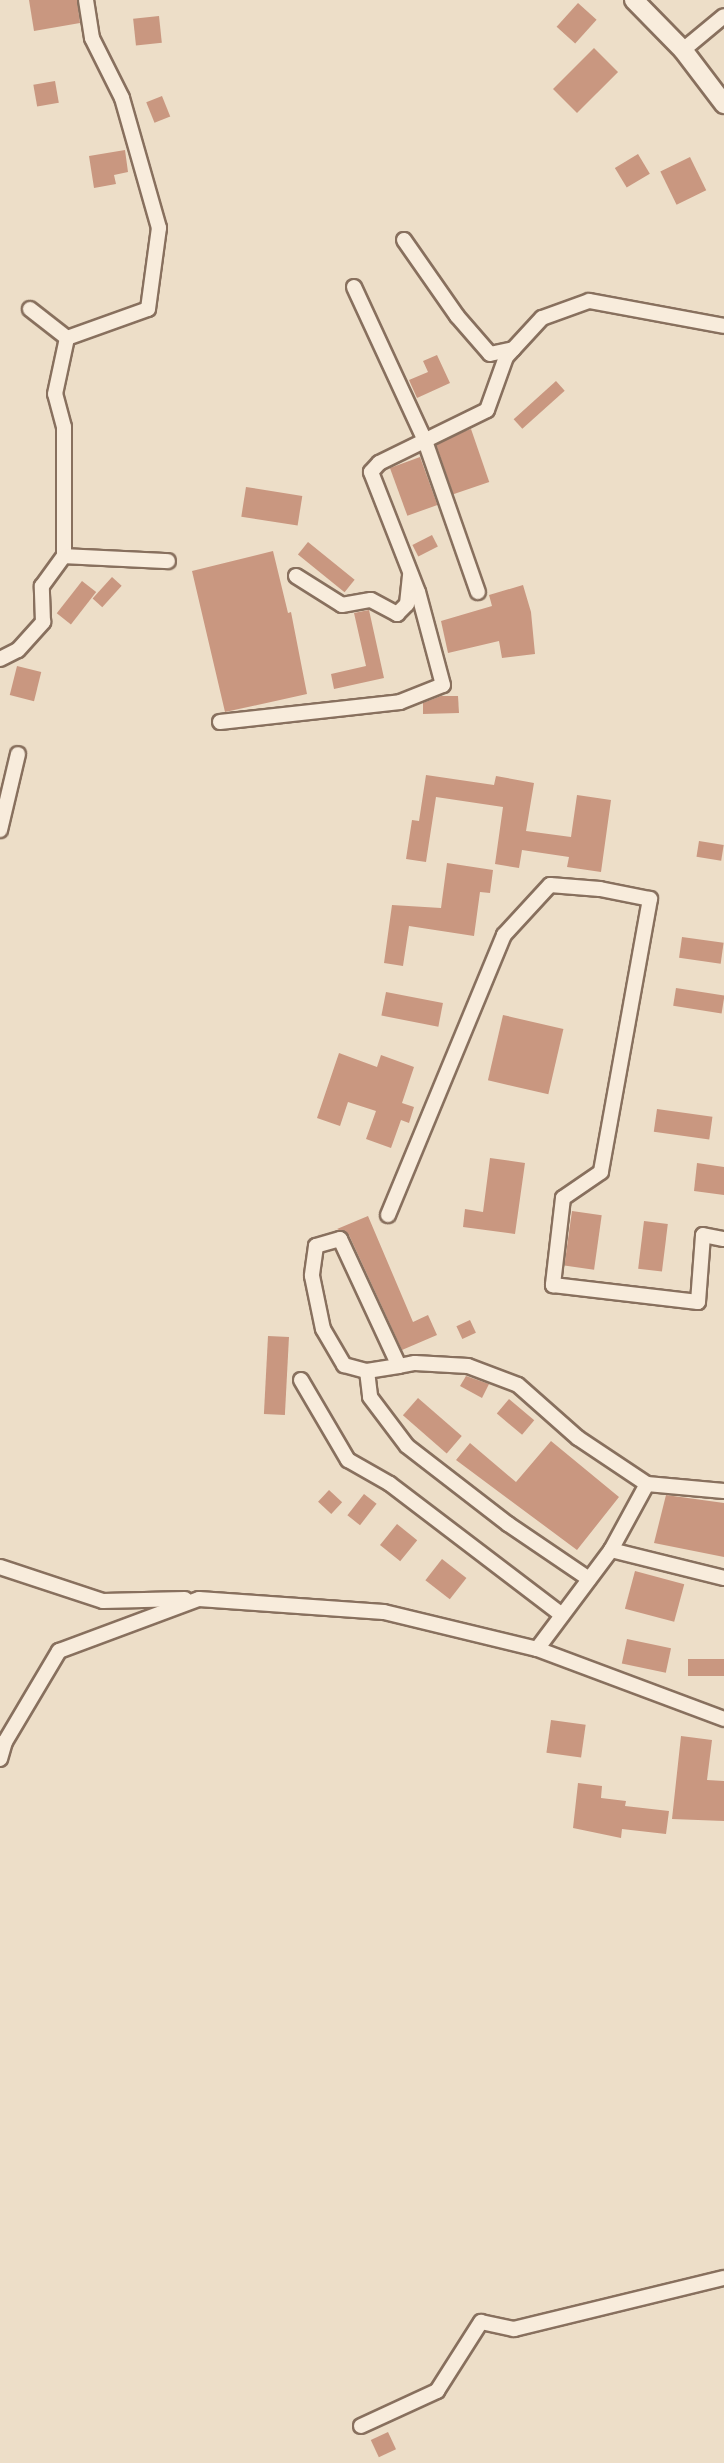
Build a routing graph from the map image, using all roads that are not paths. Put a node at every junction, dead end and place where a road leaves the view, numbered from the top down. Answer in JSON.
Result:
{"nodes":[{"id":1,"x":86,"y":0,"type":"edge"},
{"id":2,"x":634,"y":0,"type":"edge"},
{"id":3,"x":724,"y":16,"type":"edge"},
{"id":4,"x":683,"y":50,"type":"junction"},
{"id":5,"x":724,"y":104,"type":"edge"},
{"id":6,"x":404,"y":240,"type":"dead end"},
{"id":7,"x":354,"y":287,"type":"dead end"},
{"id":8,"x":30,"y":309,"type":"dead end"},
{"id":9,"x":724,"y":326,"type":"edge"},
{"id":10,"x":67,"y":338,"type":"junction"},
{"id":11,"x":513,"y":349,"type":"junction"},
{"id":12,"x":425,"y":440,"type":"junction"},
{"id":13,"x":64,"y":556,"type":"junction"},
{"id":14,"x":168,"y":561,"type":"dead end"},
{"id":15,"x":410,"y":570,"type":"junction"},
{"id":16,"x":296,"y":576,"type":"dead end"},
{"id":17,"x":478,"y":592,"type":"dead end"},
{"id":18,"x":0,"y":659,"type":"edge"},
{"id":19,"x":220,"y":723,"type":"dead end"},
{"id":20,"x":18,"y":754,"type":"dead end"},
{"id":21,"x":0,"y":830,"type":"edge"},
{"id":22,"x":388,"y":1215,"type":"dead end"},
{"id":23,"x":724,"y":1239,"type":"edge"},
{"id":24,"x":399,"y":1366,"type":"junction"},
{"id":25,"x":367,"y":1371,"type":"junction"},
{"id":26,"x":301,"y":1380,"type":"dead end"},
{"id":27,"x":648,"y":1484,"type":"junction"},
{"id":28,"x":724,"y":1491,"type":"edge"},
{"id":29,"x":611,"y":1550,"type":"junction"},
{"id":30,"x":0,"y":1567,"type":"edge"},
{"id":31,"x":724,"y":1578,"type":"edge"},
{"id":32,"x":589,"y":1579,"type":"junction"},
{"id":33,"x":199,"y":1599,"type":"junction"},
{"id":34,"x":562,"y":1615,"type":"junction"},
{"id":35,"x":537,"y":1649,"type":"junction"},
{"id":36,"x":724,"y":1719,"type":"edge"},
{"id":37,"x":0,"y":1759,"type":"edge"},
{"id":38,"x":724,"y":2278,"type":"edge"},
{"id":39,"x":361,"y":2426,"type":"dead end"}],
"edges":[{"from":1,"to":10,"type":"street"},
{"from":2,"to":4,"type":"street"},
{"from":3,"to":4,"type":"street"},
{"from":4,"to":5,"type":"street"},
{"from":6,"to":11,"type":"street"},
{"from":7,"to":12,"type":"street"},
{"from":8,"to":10,"type":"street"},
{"from":9,"to":11,"type":"street"},
{"from":10,"to":13,"type":"street"},
{"from":11,"to":12,"type":"street"},
{"from":12,"to":15,"type":"street"},
{"from":12,"to":17,"type":"street"},
{"from":13,"to":14,"type":"street"},
{"from":13,"to":18,"type":"street"},
{"from":15,"to":16,"type":"street"},
{"from":15,"to":19,"type":"street"},
{"from":20,"to":21,"type":"street"},
{"from":22,"to":23,"type":"street"},
{"from":24,"to":25,"type":"street"},
{"from":24,"to":25,"type":"street"},
{"from":24,"to":27,"type":"street"},
{"from":25,"to":32,"type":"street"},
{"from":26,"to":34,"type":"street"},
{"from":27,"to":28,"type":"street"},
{"from":27,"to":29,"type":"street"},
{"from":29,"to":31,"type":"street"},
{"from":29,"to":32,"type":"street"},
{"from":30,"to":33,"type":"street"},
{"from":32,"to":34,"type":"street"},
{"from":33,"to":35,"type":"street"},
{"from":33,"to":37,"type":"street"},
{"from":34,"to":35,"type":"street"},
{"from":35,"to":36,"type":"street"},
{"from":38,"to":39,"type":"street"}]}
